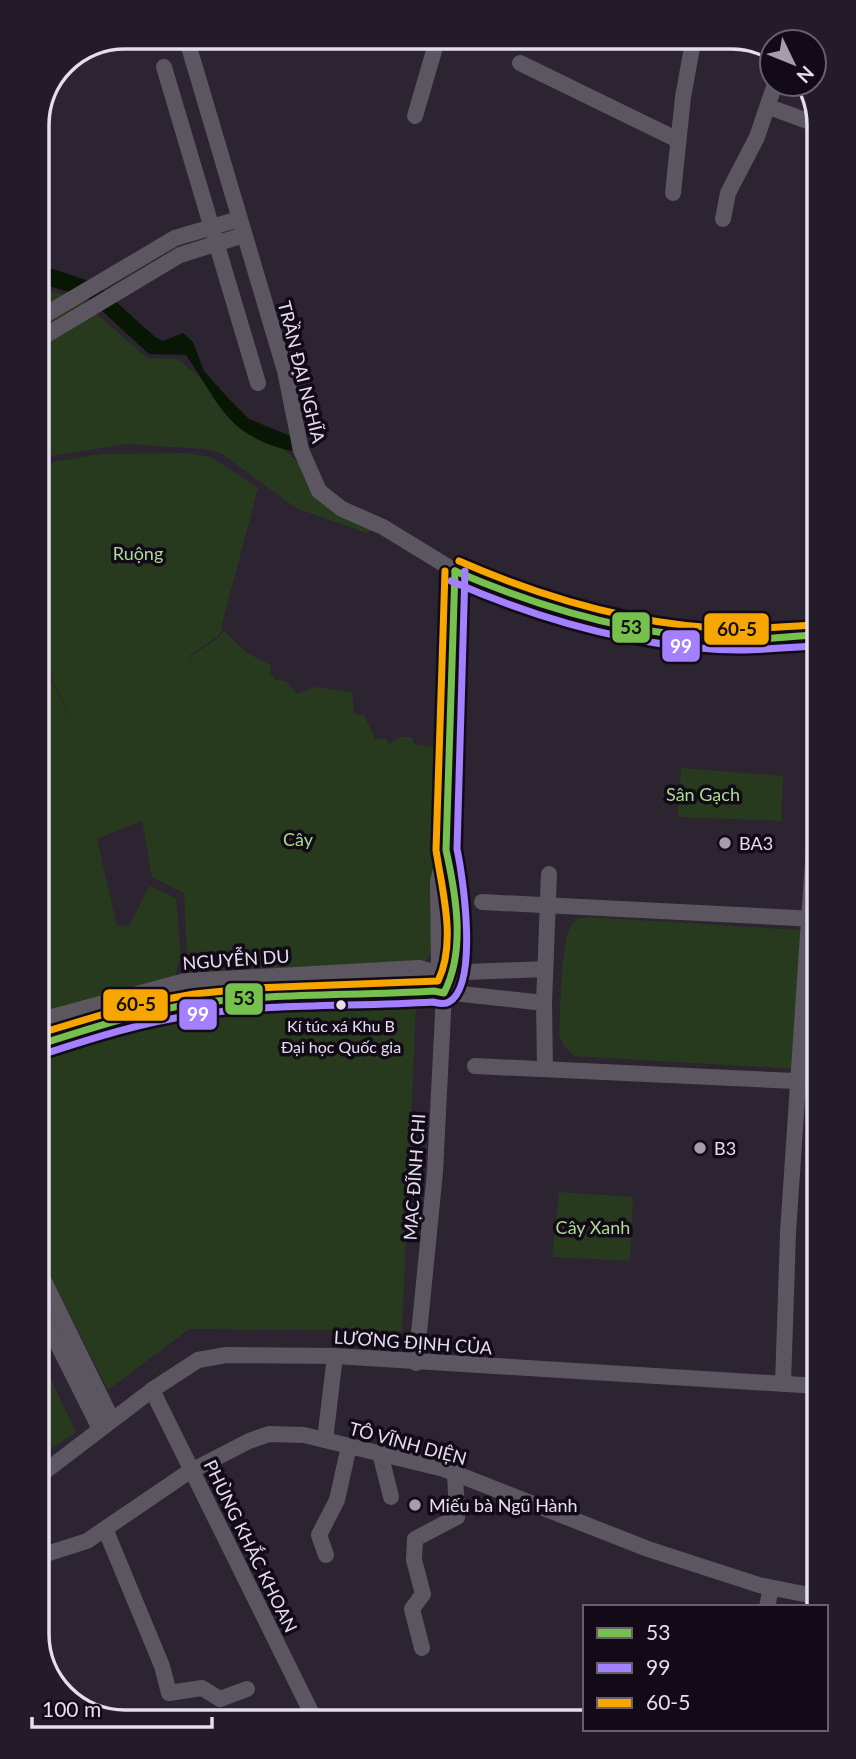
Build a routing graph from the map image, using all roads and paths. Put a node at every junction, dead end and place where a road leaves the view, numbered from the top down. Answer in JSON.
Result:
{"nodes":[{"id":1,"x":189,"y":49,"type":"edge"},
{"id":2,"x":435,"y":49,"type":"edge"},
{"id":3,"x":692,"y":49,"type":"edge"},
{"id":4,"x":520,"y":63,"type":"dead end"},
{"id":5,"x":164,"y":66,"type":"dead end"},
{"id":6,"x":771,"y":98,"type":"edge"},
{"id":7,"x":769,"y":107,"type":"junction"},
{"id":8,"x":415,"y":116,"type":"dead end"},
{"id":9,"x":807,"y":121,"type":"edge"},
{"id":10,"x":678,"y":140,"type":"junction"},
{"id":11,"x":673,"y":193,"type":"dead end"},
{"id":12,"x":239,"y":219,"type":"junction"},
{"id":13,"x":723,"y":219,"type":"dead end"},
{"id":14,"x":244,"y":235,"type":"junction"},
{"id":15,"x":214,"y":236,"type":"junction"},
{"id":16,"x":160,"y":247,"type":"junction"},
{"id":17,"x":168,"y":262,"type":"junction"},
{"id":18,"x":49,"y":312,"type":"edge"},
{"id":19,"x":49,"y":333,"type":"edge"},
{"id":20,"x":258,"y":383,"type":"dead end"},
{"id":21,"x":455,"y":571,"type":"junction"},
{"id":22,"x":807,"y":635,"type":"edge"},
{"id":23,"x":549,"y":874,"type":"dead end"},
{"id":24,"x":482,"y":902,"type":"dead end"},
{"id":25,"x":548,"y":905,"type":"junction"},
{"id":26,"x":807,"y":919,"type":"edge"},
{"id":27,"x":545,"y":969,"type":"junction"},
{"id":28,"x":446,"y":973,"type":"junction"},
{"id":29,"x":807,"y":984,"type":"edge"},
{"id":30,"x":444,"y":993,"type":"junction"},
{"id":31,"x":544,"y":1003,"type":"junction"},
{"id":32,"x":49,"y":1018,"type":"edge"},
{"id":33,"x":49,"y":1042,"type":"edge"},
{"id":34,"x":475,"y":1066,"type":"dead end"},
{"id":35,"x":545,"y":1069,"type":"junction"},
{"id":36,"x":798,"y":1081,"type":"junction"},
{"id":37,"x":807,"y":1081,"type":"edge"},
{"id":38,"x":49,"y":1293,"type":"edge"},
{"id":39,"x":49,"y":1325,"type":"edge"},
{"id":40,"x":335,"y":1356,"type":"junction"},
{"id":41,"x":416,"y":1363,"type":"junction"},
{"id":42,"x":783,"y":1384,"type":"junction"},
{"id":43,"x":807,"y":1385,"type":"edge"},
{"id":44,"x":152,"y":1390,"type":"junction"},
{"id":45,"x":106,"y":1424,"type":"junction"},
{"id":46,"x":325,"y":1440,"type":"junction"},
{"id":47,"x":349,"y":1446,"type":"junction"},
{"id":48,"x":380,"y":1453,"type":"junction"},
{"id":49,"x":49,"y":1468,"type":"edge"},
{"id":50,"x":192,"y":1471,"type":"junction"},
{"id":51,"x":455,"y":1473,"type":"junction"},
{"id":52,"x":391,"y":1497,"type":"dead end"},
{"id":53,"x":106,"y":1531,"type":"junction"},
{"id":54,"x":49,"y":1553,"type":"edge"},
{"id":55,"x":326,"y":1555,"type":"dead end"},
{"id":56,"x":771,"y":1588,"type":"junction"},
{"id":57,"x":807,"y":1595,"type":"edge"},
{"id":58,"x":767,"y":1605,"type":"edge"},
{"id":59,"x":422,"y":1648,"type":"dead end"},
{"id":60,"x":247,"y":1689,"type":"dead end"},
{"id":61,"x":310,"y":1710,"type":"edge"}],
"edges":[{"from":1,"to":12,"type":"street","name":"TRẦN ĐẠI NGHĨA"},
{"from":2,"to":8,"type":"street"},
{"from":3,"to":10,"type":"street"},
{"from":4,"to":10,"type":"street"},
{"from":5,"to":15,"type":"street"},
{"from":6,"to":7,"type":"street"},
{"from":7,"to":9,"type":"street"},
{"from":7,"to":13,"type":"street"},
{"from":10,"to":11,"type":"street"},
{"from":12,"to":14,"type":"street","name":"TRẦN ĐẠI NGHĨA"},
{"from":12,"to":15,"type":"street"},
{"from":14,"to":15,"type":"street"},
{"from":14,"to":21,"type":"street","name":"TRẦN ĐẠI NGHĨA"},
{"from":15,"to":16,"type":"street"},
{"from":15,"to":17,"type":"street"},
{"from":15,"to":20,"type":"street"},
{"from":16,"to":17,"type":"street"},
{"from":16,"to":18,"type":"street"},
{"from":17,"to":19,"type":"street"},
{"from":21,"to":22,"type":"street","name":"TRẦN ĐẠI NGHĨA"},
{"from":21,"to":28,"type":"street","name":"MẠC ĐĨNH CHI"},
{"from":23,"to":25,"type":"street"},
{"from":24,"to":25,"type":"street"},
{"from":25,"to":26,"type":"street"},
{"from":25,"to":27,"type":"street"},
{"from":27,"to":28,"type":"street","name":"NGUYỄN DU"},
{"from":27,"to":31,"type":"street"},
{"from":28,"to":30,"type":"street","name":"MẠC ĐĨNH CHI"},
{"from":28,"to":32,"type":"street","name":"NGUYỄN DU"},
{"from":29,"to":36,"type":"street"},
{"from":30,"to":31,"type":"street"},
{"from":30,"to":33,"type":"street"},
{"from":30,"to":41,"type":"street","name":"MẠC ĐĨNH CHI"},
{"from":31,"to":35,"type":"street"},
{"from":34,"to":35,"type":"street"},
{"from":35,"to":36,"type":"street"},
{"from":36,"to":37,"type":"street"},
{"from":36,"to":42,"type":"street"},
{"from":38,"to":45,"type":"street"},
{"from":39,"to":45,"type":"street"},
{"from":40,"to":41,"type":"street","name":"LƯƠNG ĐỊNH CỦA"},
{"from":40,"to":44,"type":"street","name":"LƯƠNG ĐỊNH CỦA"},
{"from":40,"to":46,"type":"street"},
{"from":41,"to":42,"type":"street","name":"LƯƠNG ĐỊNH CỦA"},
{"from":42,"to":43,"type":"street","name":"LƯƠNG ĐỊNH CỦA"},
{"from":44,"to":45,"type":"street","name":"LƯƠNG ĐỊNH CỦA"},
{"from":44,"to":50,"type":"street","name":"PHÙNG KHẮC KHOAN"},
{"from":45,"to":49,"type":"street","name":"LƯƠNG ĐỊNH CỦA"},
{"from":46,"to":47,"type":"street","name":"TÔ VĨNH DIỆN"},
{"from":46,"to":50,"type":"street","name":"TÔ VĨNH DIỆN"},
{"from":47,"to":48,"type":"street","name":"TÔ VĨNH DIỆN"},
{"from":47,"to":55,"type":"street"},
{"from":48,"to":51,"type":"street","name":"TÔ VĨNH DIỆN"},
{"from":48,"to":52,"type":"street"},
{"from":50,"to":53,"type":"street","name":"TÔ VĨNH DIỆN"},
{"from":50,"to":61,"type":"street","name":"PHÙNG KHẮC KHOAN"},
{"from":51,"to":56,"type":"street","name":"TÔ VĨNH DIỆN"},
{"from":51,"to":59,"type":"street"},
{"from":53,"to":54,"type":"street","name":"TÔ VĨNH DIỆN"},
{"from":53,"to":60,"type":"street"},
{"from":56,"to":57,"type":"street","name":"TÔ VĨNH DIỆN"},
{"from":56,"to":58,"type":"street"}]}
